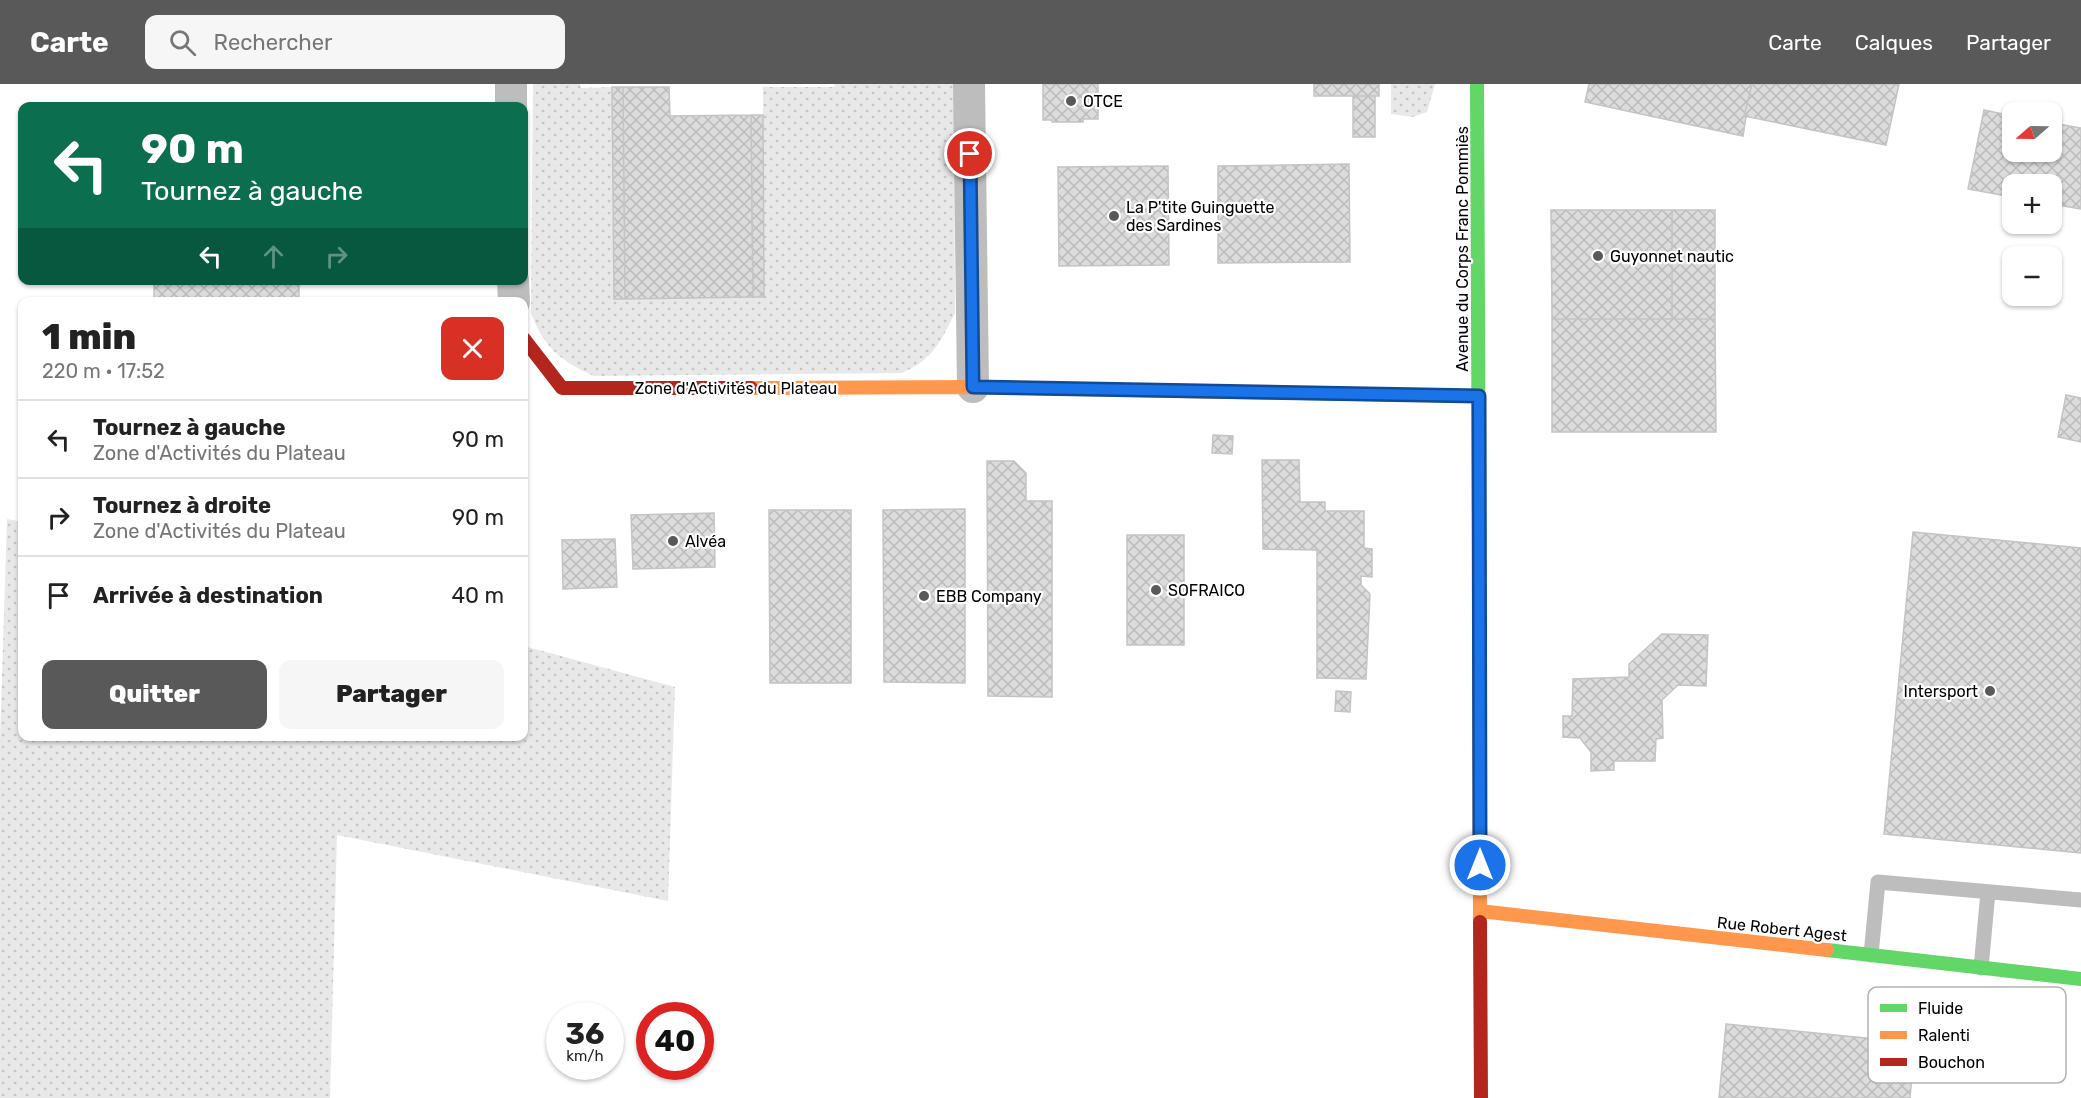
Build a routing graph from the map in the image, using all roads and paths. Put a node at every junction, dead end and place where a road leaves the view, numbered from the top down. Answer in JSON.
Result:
{"nodes":[{"id":1,"x":511,"y":84,"type":"edge"},
{"id":2,"x":969,"y":84,"type":"edge"},
{"id":3,"x":1477,"y":84,"type":"edge"},
{"id":4,"x":511,"y":102,"type":"edge"},
{"id":5,"x":528,"y":344,"type":"edge"},
{"id":6,"x":973,"y":387,"type":"junction"},
{"id":7,"x":1479,"y":396,"type":"junction"},
{"id":8,"x":1988,"y":892,"type":"junction"},
{"id":9,"x":2081,"y":900,"type":"edge"},
{"id":10,"x":1480,"y":911,"type":"junction"},
{"id":11,"x":1871,"y":955,"type":"junction"},
{"id":12,"x":1981,"y":968,"type":"junction"},
{"id":13,"x":2081,"y":979,"type":"edge"},
{"id":14,"x":1480,"y":1098,"type":"edge"}],
"edges":[{"from":1,"to":4,"type":"street"},
{"from":2,"to":6,"type":"street"},
{"from":3,"to":7,"type":"street","name":"Avenue du Corps Franc Pommiès"},
{"from":5,"to":6,"type":"street","name":"Zone d'Activités du Plateau"},
{"from":6,"to":7,"type":"street","name":"Zone d'Activités du Plateau"},
{"from":7,"to":10,"type":"street","name":"Avenue du Corps Franc Pommiès"},
{"from":8,"to":9,"type":"lane"},
{"from":8,"to":11,"type":"lane"},
{"from":8,"to":12,"type":"lane"},
{"from":10,"to":11,"type":"street","name":"Rue Robert Agest"},
{"from":10,"to":14,"type":"street","name":"Avenue du Corps Franc Pommiès"},
{"from":11,"to":12,"type":"street","name":"Rue Robert Agest"},
{"from":12,"to":13,"type":"street","name":"Rue Robert Agest"}]}
